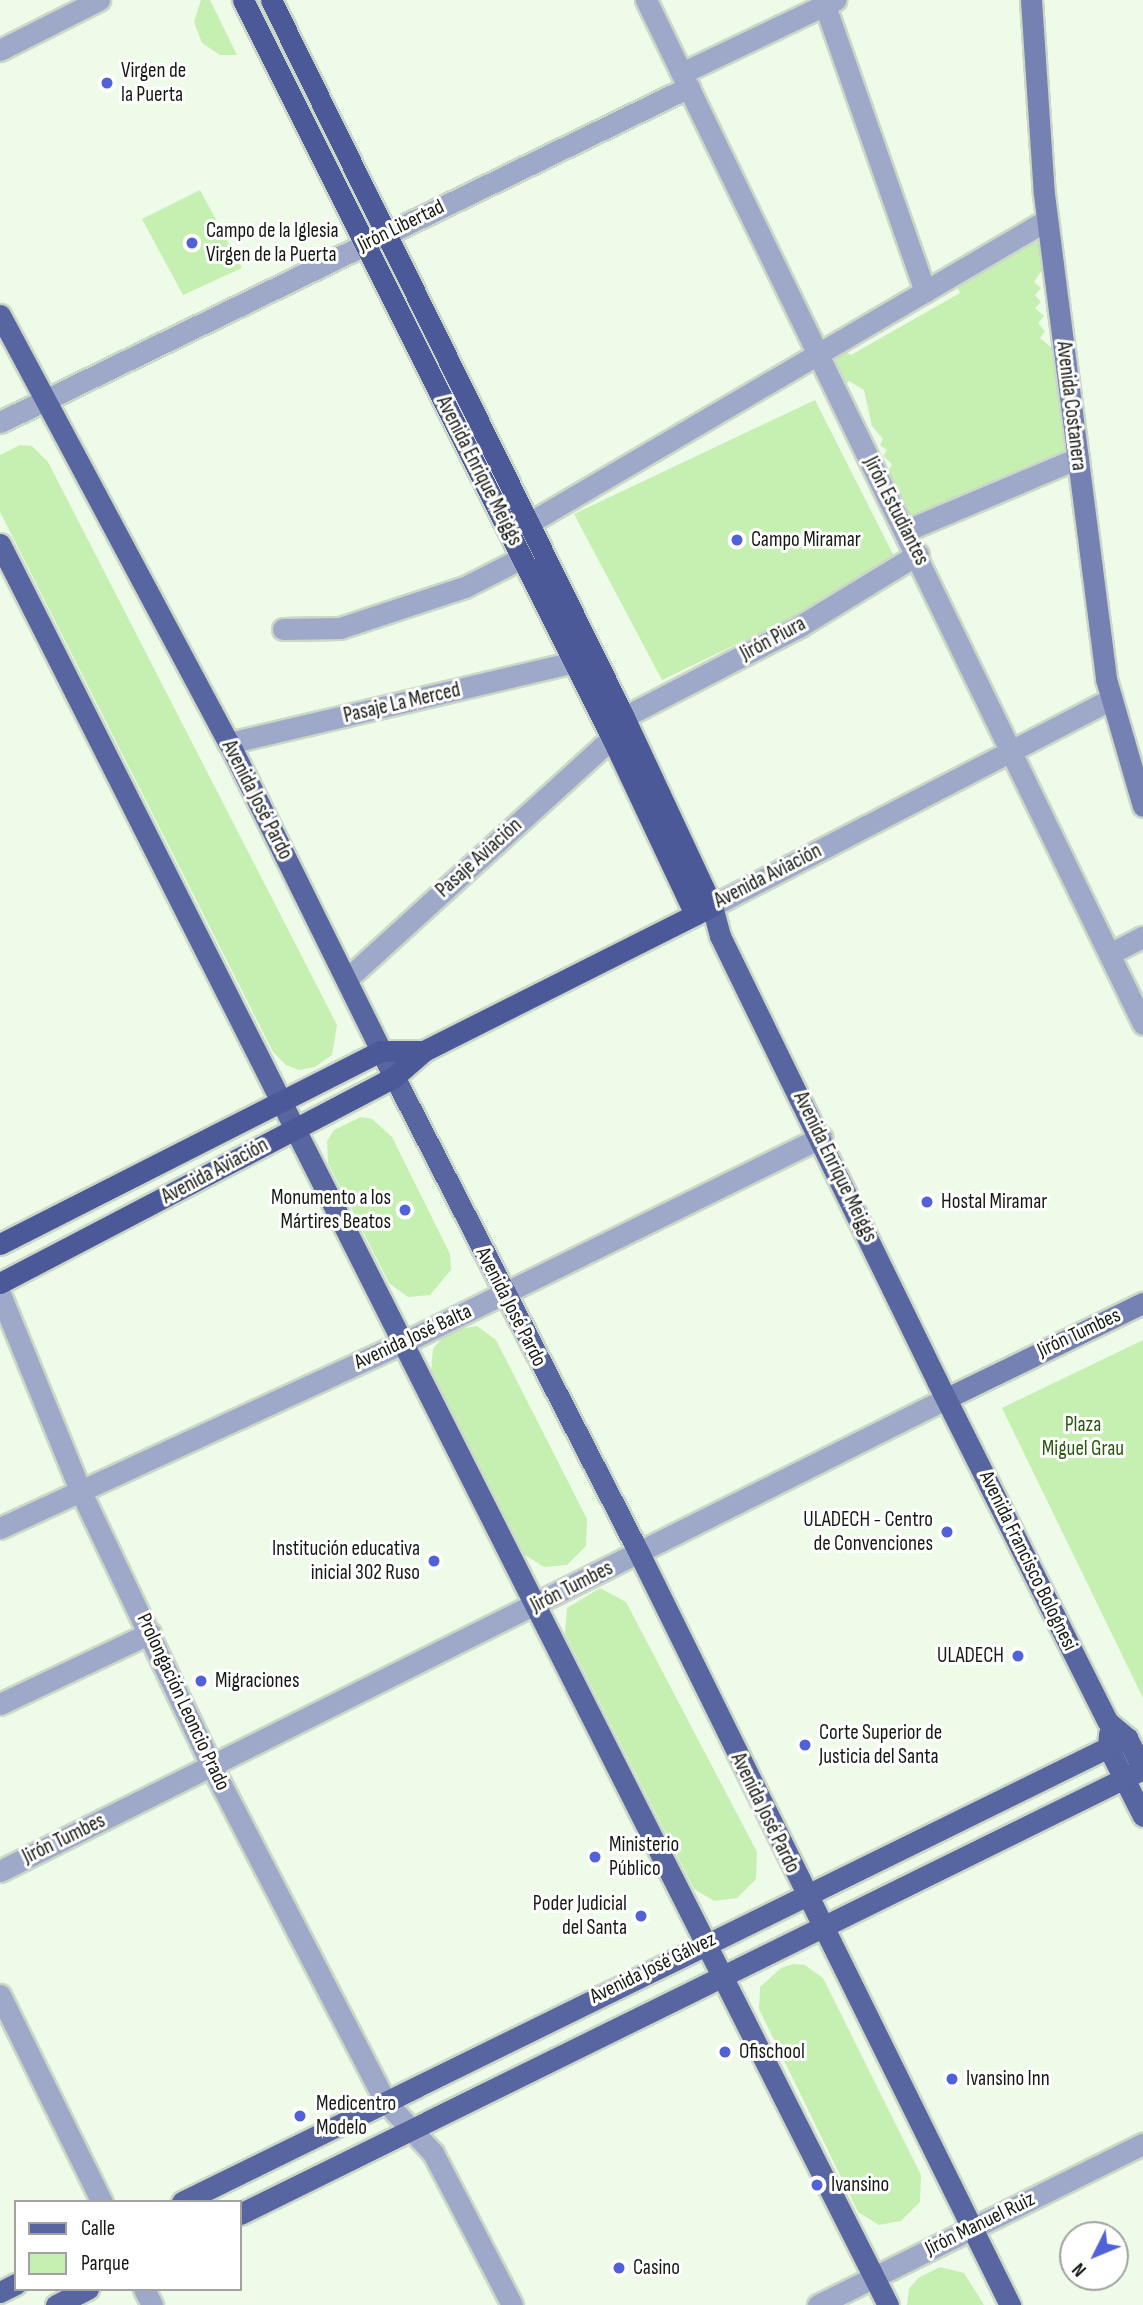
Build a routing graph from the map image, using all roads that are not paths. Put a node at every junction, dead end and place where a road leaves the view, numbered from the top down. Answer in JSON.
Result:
{"nodes":[{"id":1,"x":99,"y":0,"type":"edge"},
{"id":2,"x":243,"y":0,"type":"edge"},
{"id":3,"x":271,"y":0,"type":"edge"},
{"id":4,"x":646,"y":0,"type":"edge"},
{"id":5,"x":1031,"y":0,"type":"edge"},
{"id":6,"x":828,"y":1,"type":"edge"},
{"id":7,"x":0,"y":50,"type":"edge"},
{"id":8,"x":686,"y":80,"type":"junction"},
{"id":9,"x":1047,"y":220,"type":"junction"},
{"id":10,"x":386,"y":233,"type":"junction"},
{"id":11,"x":365,"y":243,"type":"junction"},
{"id":12,"x":925,"y":292,"type":"junction"},
{"id":13,"x":0,"y":315,"type":"edge"},
{"id":14,"x":818,"y":358,"type":"junction"},
{"id":15,"x":46,"y":397,"type":"junction"},
{"id":16,"x":0,"y":422,"type":"edge"},
{"id":17,"x":1078,"y":458,"type":"junction"},
{"id":18,"x":529,"y":523,"type":"junction"},
{"id":19,"x":905,"y":531,"type":"junction"},
{"id":20,"x":0,"y":544,"type":"edge"},
{"id":21,"x":918,"y":554,"type":"junction"},
{"id":22,"x":522,"y":558,"type":"junction"},
{"id":23,"x":284,"y":629,"type":"dead end"},
{"id":24,"x":574,"y":662,"type":"junction"},
{"id":25,"x":1112,"y":699,"type":"junction"},
{"id":26,"x":624,"y":717,"type":"junction"},
{"id":27,"x":612,"y":738,"type":"junction"},
{"id":28,"x":229,"y":743,"type":"junction"},
{"id":29,"x":1012,"y":750,"type":"junction"},
{"id":30,"x":1143,"y":806,"type":"edge"},
{"id":31,"x":704,"y":910,"type":"junction"},
{"id":32,"x":1143,"y":937,"type":"edge"},
{"id":33,"x":1111,"y":953,"type":"junction"},
{"id":34,"x":347,"y":979,"type":"junction"},
{"id":35,"x":1143,"y":1024,"type":"edge"},
{"id":36,"x":381,"y":1051,"type":"junction"},
{"id":37,"x":424,"y":1051,"type":"junction"},
{"id":38,"x":394,"y":1077,"type":"junction"},
{"id":39,"x":284,"y":1100,"type":"junction"},
{"id":40,"x":297,"y":1127,"type":"junction"},
{"id":41,"x":821,"y":1137,"type":"junction"},
{"id":42,"x":0,"y":1244,"type":"edge"},
{"id":43,"x":0,"y":1283,"type":"edge"},
{"id":44,"x":504,"y":1293,"type":"junction"},
{"id":45,"x":0,"y":1294,"type":"edge"},
{"id":46,"x":1143,"y":1303,"type":"edge"},
{"id":47,"x":405,"y":1342,"type":"junction"},
{"id":48,"x":947,"y":1398,"type":"junction"},
{"id":49,"x":79,"y":1488,"type":"junction"},
{"id":50,"x":0,"y":1528,"type":"edge"},
{"id":51,"x":639,"y":1553,"type":"junction"},
{"id":52,"x":537,"y":1605,"type":"junction"},
{"id":53,"x":150,"y":1633,"type":"junction"},
{"id":54,"x":0,"y":1704,"type":"edge"},
{"id":55,"x":1126,"y":1741,"type":"edge"},
{"id":56,"x":212,"y":1767,"type":"junction"},
{"id":57,"x":1138,"y":1771,"type":"edge"},
{"id":58,"x":1143,"y":1816,"type":"edge"},
{"id":59,"x":0,"y":1871,"type":"edge"},
{"id":60,"x":804,"y":1893,"type":"junction"},
{"id":61,"x":822,"y":1927,"type":"junction"},
{"id":62,"x":706,"y":1942,"type":"junction"},
{"id":63,"x":723,"y":1976,"type":"junction"},
{"id":64,"x":0,"y":1995,"type":"edge"},
{"id":65,"x":385,"y":2101,"type":"junction"},
{"id":66,"x":414,"y":2128,"type":"junction"},
{"id":67,"x":1143,"y":2144,"type":"edge"},
{"id":68,"x":101,"y":2200,"type":"edge"},
{"id":69,"x":186,"y":2200,"type":"edge"},
{"id":70,"x":242,"y":2213,"type":"edge"},
{"id":71,"x":972,"y":2229,"type":"junction"},
{"id":72,"x":874,"y":2277,"type":"junction"},
{"id":73,"x":84,"y":2291,"type":"edge"},
{"id":74,"x":55,"y":2305,"type":"edge"},
{"id":75,"x":512,"y":2305,"type":"edge"},
{"id":76,"x":818,"y":2305,"type":"edge"},
{"id":77,"x":888,"y":2305,"type":"edge"},
{"id":78,"x":1010,"y":2305,"type":"edge"}],
"edges":[{"from":1,"to":7,"type":"street"},
{"from":2,"to":11,"type":"highway","name":"Avenida Enrique Meiggs"},
{"from":3,"to":10,"type":"highway","name":"Avenida Enrique Meiggs"},
{"from":4,"to":8,"type":"street","name":"Jirón Estudiantes"},
{"from":5,"to":9,"type":"main road","name":"Avenida Costanera"},
{"from":6,"to":8,"type":"street","name":"Jirón Libertad"},
{"from":6,"to":12,"type":"street"},
{"from":8,"to":10,"type":"street","name":"Jirón Libertad"},
{"from":8,"to":14,"type":"street","name":"Jirón Estudiantes"},
{"from":9,"to":12,"type":"street"},
{"from":9,"to":17,"type":"main road","name":"Avenida Costanera"},
{"from":10,"to":11,"type":"street","name":"Jirón Libertad"},
{"from":10,"to":18,"type":"highway","name":"Avenida Enrique Meiggs"},
{"from":11,"to":15,"type":"street","name":"Jirón Libertad"},
{"from":11,"to":22,"type":"highway","name":"Avenida Enrique Meiggs"},
{"from":12,"to":14,"type":"street"},
{"from":13,"to":15,"type":"main road","name":"Avenida José Pardo"},
{"from":14,"to":18,"type":"street"},
{"from":14,"to":19,"type":"street","name":"Jirón Estudiantes"},
{"from":15,"to":16,"type":"street","name":"Jirón Libertad"},
{"from":15,"to":28,"type":"main road","name":"Avenida José Pardo"},
{"from":17,"to":19,"type":"street"},
{"from":17,"to":25,"type":"main road","name":"Avenida Costanera"},
{"from":18,"to":26,"type":"highway","name":"Avenida Enrique Meiggs"},
{"from":19,"to":21,"type":"street","name":"Jirón Estudiantes"},
{"from":20,"to":39,"type":"main road"},
{"from":21,"to":26,"type":"street","name":"Jirón Piura"},
{"from":21,"to":29,"type":"street","name":"Jirón Estudiantes"},
{"from":22,"to":23,"type":"street"},
{"from":22,"to":24,"type":"highway","name":"Avenida Enrique Meiggs"},
{"from":24,"to":27,"type":"highway","name":"Avenida Enrique Meiggs"},
{"from":24,"to":28,"type":"street","name":"Pasaje La Merced"},
{"from":25,"to":29,"type":"street","name":"Avenida Aviación"},
{"from":25,"to":30,"type":"main road","name":"Avenida Costanera"},
{"from":26,"to":31,"type":"highway","name":"Avenida Enrique Meiggs"},
{"from":27,"to":31,"type":"highway","name":"Avenida Enrique Meiggs"},
{"from":27,"to":34,"type":"street","name":"Pasaje Aviación"},
{"from":28,"to":34,"type":"main road","name":"Avenida José Pardo"},
{"from":29,"to":31,"type":"street","name":"Avenida Aviación"},
{"from":29,"to":33,"type":"street","name":"Jirón Estudiantes"},
{"from":31,"to":37,"type":"highway","name":"Avenida Aviación"},
{"from":31,"to":41,"type":"main road","name":"Avenida Enrique Meiggs"},
{"from":32,"to":33,"type":"street"},
{"from":33,"to":35,"type":"street","name":"Jirón Estudiantes"},
{"from":34,"to":36,"type":"main road","name":"Avenida José Pardo"},
{"from":36,"to":37,"type":"highway","name":"Avenida Aviación"},
{"from":36,"to":38,"type":"main road","name":"Avenida José Pardo"},
{"from":36,"to":39,"type":"highway","name":"Avenida Aviación"},
{"from":37,"to":38,"type":"highway","name":"Avenida Aviación"},
{"from":38,"to":40,"type":"highway","name":"Avenida Aviación"},
{"from":38,"to":44,"type":"main road","name":"Avenida José Pardo"},
{"from":39,"to":40,"type":"main road"},
{"from":39,"to":42,"type":"highway","name":"Avenida Aviación"},
{"from":40,"to":43,"type":"highway","name":"Avenida Aviación"},
{"from":40,"to":47,"type":"main road"},
{"from":41,"to":44,"type":"street","name":"Avenida José Balta"},
{"from":41,"to":48,"type":"main road","name":"Avenida Enrique Meiggs"},
{"from":44,"to":47,"type":"street","name":"Avenida José Balta"},
{"from":44,"to":51,"type":"main road","name":"Avenida José Pardo"},
{"from":45,"to":49,"type":"street","name":"Prolongación Leoncio Prado"},
{"from":46,"to":48,"type":"main road","name":"Jirón Tumbes"},
{"from":47,"to":49,"type":"street","name":"Avenida José Balta"},
{"from":47,"to":52,"type":"main road"},
{"from":48,"to":51,"type":"street","name":"Jirón Tumbes"},
{"from":48,"to":55,"type":"main road","name":"Avenida Francisco Bolognesi"},
{"from":49,"to":50,"type":"street","name":"Avenida José Balta"},
{"from":49,"to":53,"type":"street","name":"Prolongación Leoncio Prado"},
{"from":51,"to":52,"type":"street","name":"Jirón Tumbes"},
{"from":51,"to":60,"type":"main road","name":"Avenida José Pardo"},
{"from":52,"to":56,"type":"street","name":"Jirón Tumbes"},
{"from":52,"to":62,"type":"main road"},
{"from":53,"to":54,"type":"street"},
{"from":53,"to":56,"type":"street","name":"Prolongación Leoncio Prado"},
{"from":55,"to":57,"type":"main road","name":"Avenida Francisco Bolognesi"},
{"from":55,"to":60,"type":"main road","name":"Avenida José Gálvez"},
{"from":56,"to":59,"type":"street","name":"Jirón Tumbes"},
{"from":56,"to":65,"type":"street","name":"Prolongación Leoncio Prado"},
{"from":57,"to":58,"type":"main road","name":"Avenida Francisco Bolognesi"},
{"from":57,"to":61,"type":"main road","name":"Avenida José Gálvez"},
{"from":60,"to":61,"type":"main road","name":"Avenida José Pardo"},
{"from":60,"to":62,"type":"main road","name":"Avenida José Gálvez"},
{"from":61,"to":63,"type":"main road","name":"Avenida José Gálvez"},
{"from":61,"to":71,"type":"main road","name":"Avenida José Pardo"},
{"from":62,"to":63,"type":"main road"},
{"from":62,"to":65,"type":"main road","name":"Avenida José Gálvez"},
{"from":63,"to":66,"type":"main road","name":"Avenida José Gálvez"},
{"from":63,"to":72,"type":"main road"},
{"from":64,"to":68,"type":"street"},
{"from":65,"to":66,"type":"street","name":"Prolongación Leoncio Prado"},
{"from":65,"to":69,"type":"main road","name":"Avenida José Gálvez"},
{"from":66,"to":70,"type":"main road","name":"Avenida José Gálvez"},
{"from":66,"to":75,"type":"street","name":"Prolongación Leoncio Prado"},
{"from":67,"to":71,"type":"street","name":"Jirón Manuel Ruiz"},
{"from":71,"to":72,"type":"street","name":"Jirón Manuel Ruiz"},
{"from":71,"to":78,"type":"main road","name":"Avenida José Pardo"},
{"from":72,"to":76,"type":"street","name":"Jirón Manuel Ruiz"},
{"from":72,"to":77,"type":"main road"},
{"from":73,"to":74,"type":"main road"}]}
